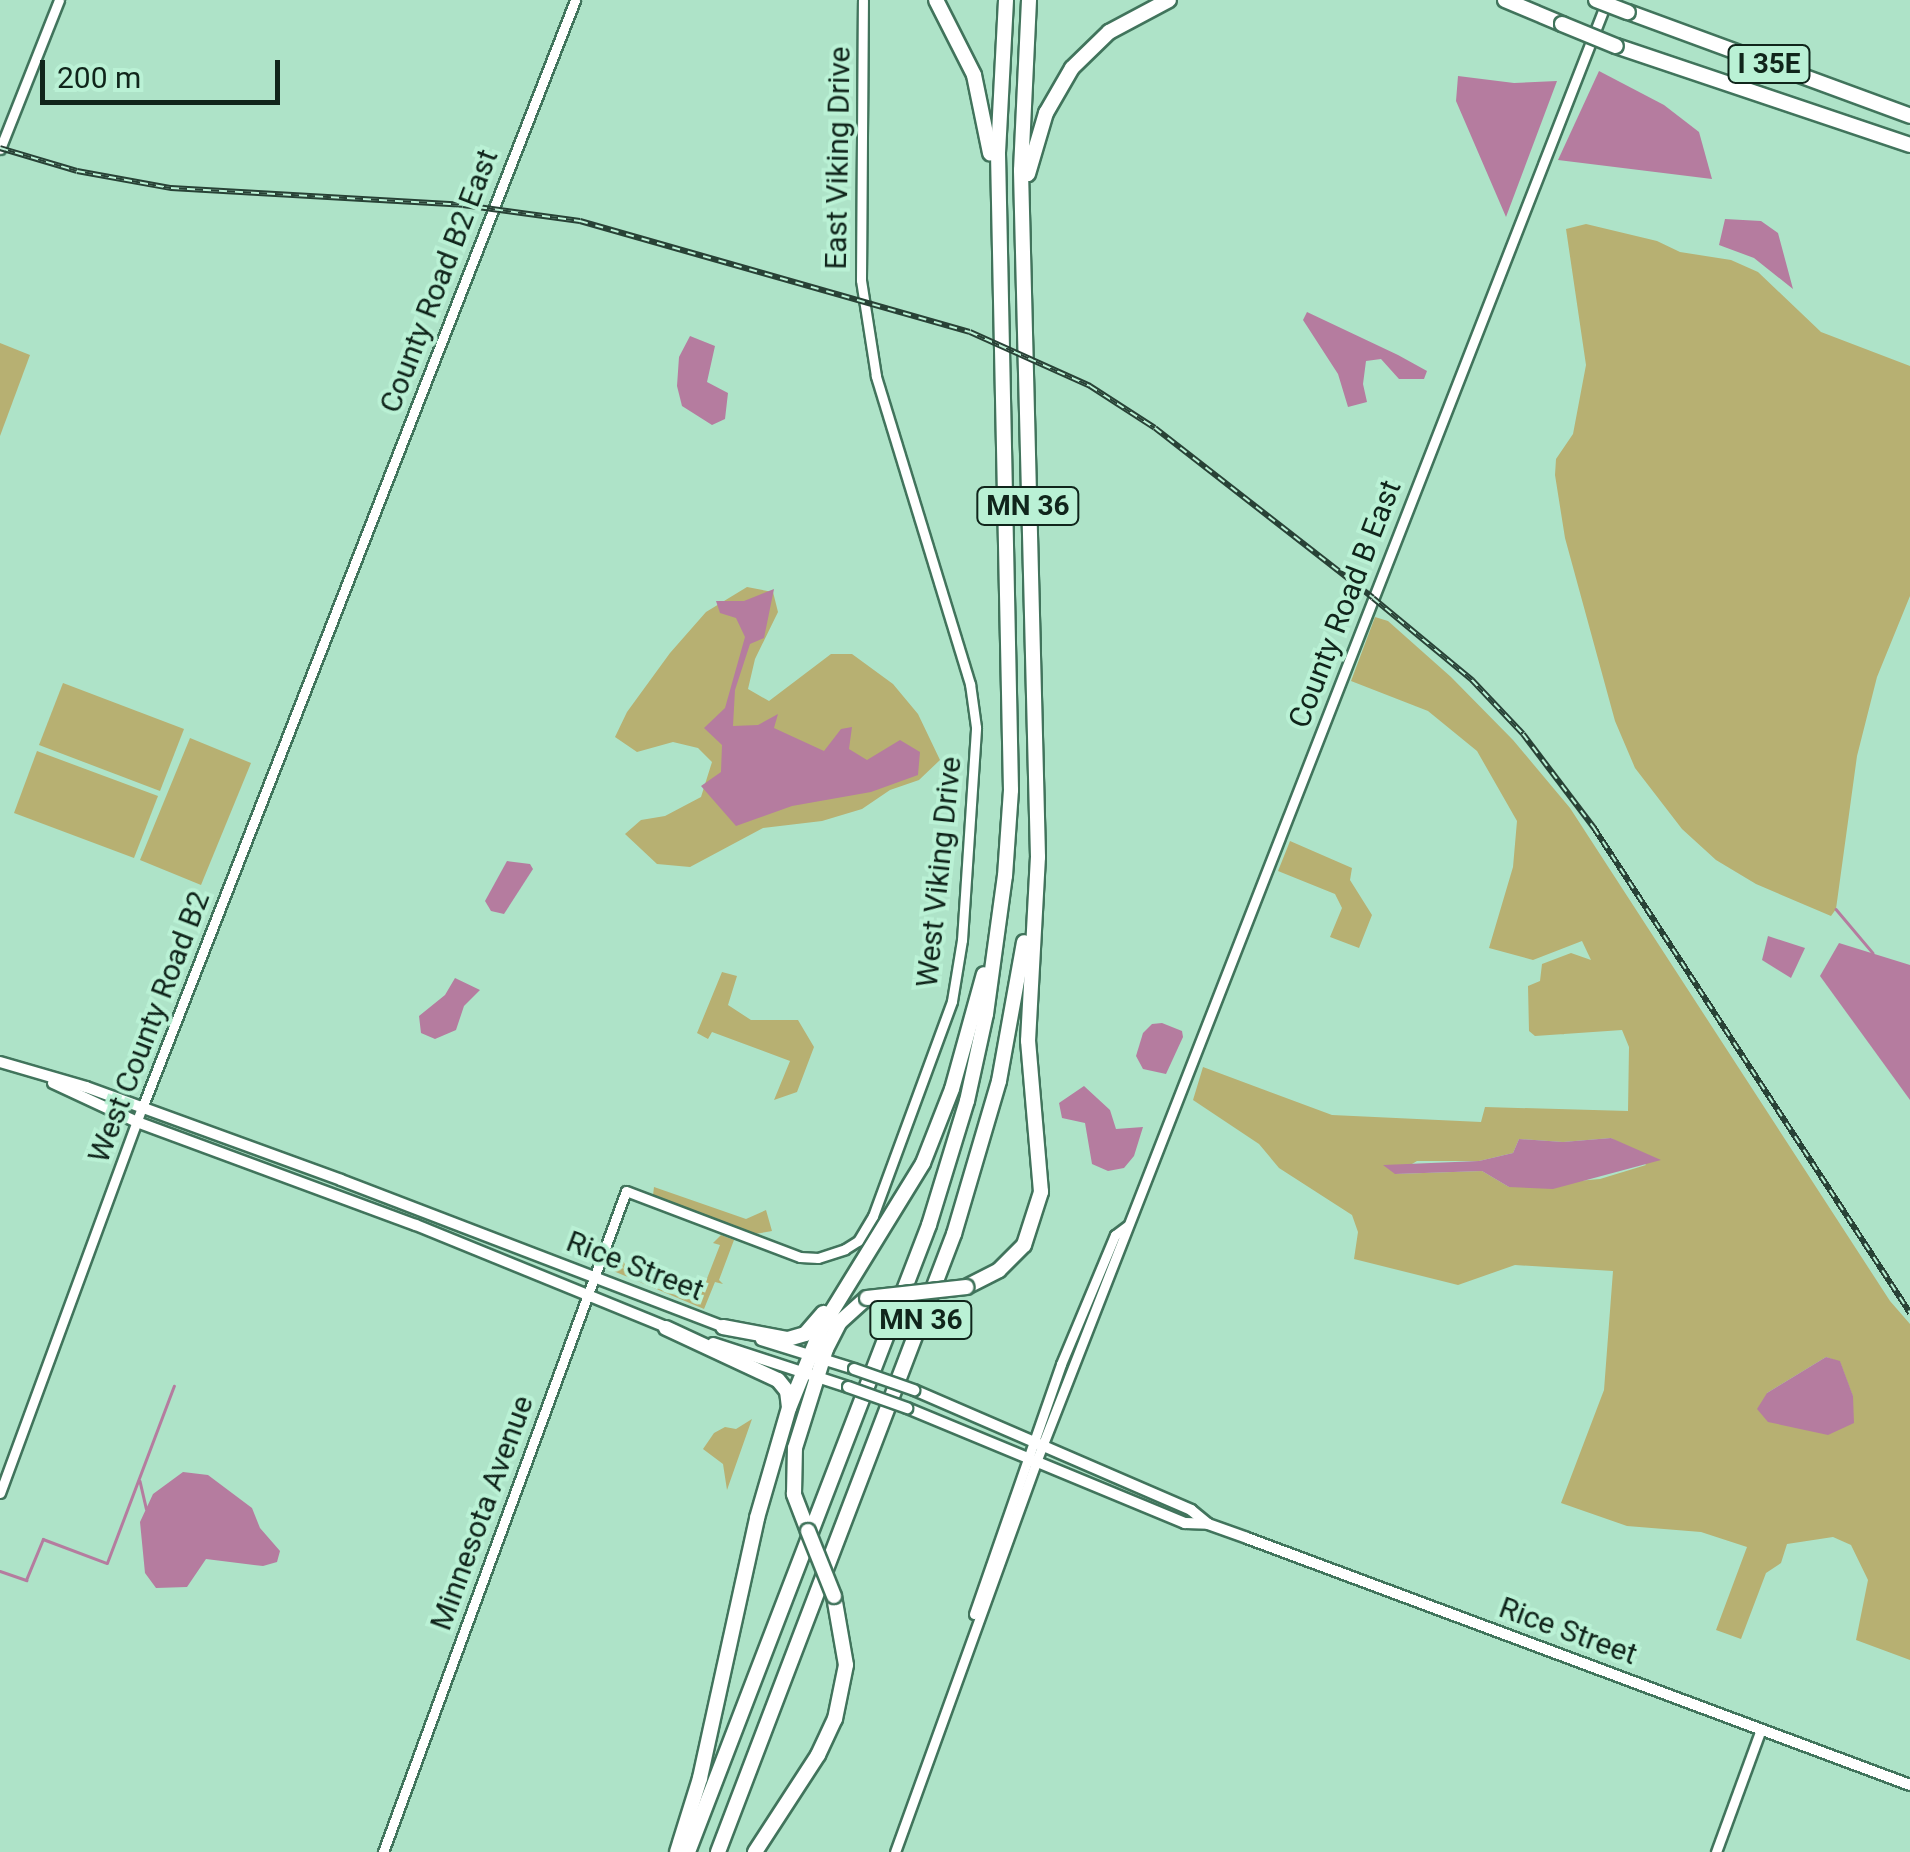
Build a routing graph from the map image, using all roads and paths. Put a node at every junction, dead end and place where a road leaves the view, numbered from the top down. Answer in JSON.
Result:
{"nodes":[{"id":1,"x":59,"y":0,"type":"edge"},
{"id":2,"x":575,"y":0,"type":"edge"},
{"id":3,"x":863,"y":0,"type":"edge"},
{"id":4,"x":936,"y":0,"type":"edge"},
{"id":5,"x":1006,"y":0,"type":"edge"},
{"id":6,"x":1030,"y":0,"type":"edge"},
{"id":7,"x":1169,"y":0,"type":"edge"},
{"id":8,"x":1505,"y":0,"type":"edge"},
{"id":9,"x":1596,"y":0,"type":"edge"},
{"id":10,"x":1607,"y":0,"type":"edge"},
{"id":11,"x":1910,"y":116,"type":"edge"},
{"id":12,"x":5,"y":123,"type":"edge"},
{"id":13,"x":1910,"y":145,"type":"edge"},
{"id":14,"x":0,"y":149,"type":"edge"},
{"id":15,"x":1023,"y":244,"type":"junction"},
{"id":16,"x":1000,"y":254,"type":"junction"},
{"id":17,"x":876,"y":376,"type":"joint"},
{"id":18,"x":350,"y":581,"type":"joint"},
{"id":19,"x":1034,"y":767,"type":"junction"},
{"id":20,"x":1004,"y":890,"type":"junction"},
{"id":21,"x":0,"y":1062,"type":"edge"},
{"id":22,"x":34,"y":1074,"type":"junction"},
{"id":23,"x":142,"y":1108,"type":"junction"},
{"id":24,"x":137,"y":1122,"type":"junction"},
{"id":25,"x":626,"y":1192,"type":"joint"},
{"id":26,"x":1128,"y":1226,"type":"junction"},
{"id":27,"x":855,"y":1274,"type":"junction"},
{"id":28,"x":594,"y":1279,"type":"junction"},
{"id":29,"x":588,"y":1295,"type":"junction"},
{"id":30,"x":666,"y":1328,"type":"junction"},
{"id":31,"x":723,"y":1328,"type":"junction"},
{"id":32,"x":815,"y":1356,"type":"junction"},
{"id":33,"x":808,"y":1374,"type":"junction"},
{"id":34,"x":789,"y":1408,"type":"junction"},
{"id":35,"x":1032,"y":1439,"type":"junction"},
{"id":36,"x":1044,"y":1444,"type":"junction"},
{"id":37,"x":1031,"y":1460,"type":"junction"},
{"id":38,"x":0,"y":1493,"type":"edge"},
{"id":39,"x":1208,"y":1524,"type":"junction"},
{"id":40,"x":1761,"y":1730,"type":"junction"},
{"id":41,"x":1910,"y":1785,"type":"edge"},
{"id":42,"x":382,"y":1852,"type":"edge"},
{"id":43,"x":677,"y":1852,"type":"edge"},
{"id":44,"x":688,"y":1852,"type":"edge"},
{"id":45,"x":718,"y":1852,"type":"edge"},
{"id":46,"x":755,"y":1852,"type":"edge"},
{"id":47,"x":894,"y":1852,"type":"edge"},
{"id":48,"x":1716,"y":1852,"type":"edge"}],
"edges":[{"from":1,"to":12,"type":"street"},
{"from":2,"to":18,"type":"street","name":"County Road B2 East"},
{"from":3,"to":17,"type":"street","name":"East Viking Drive"},
{"from":4,"to":16,"type":"highway"},
{"from":5,"to":16,"type":"highway","number":"MN 36"},
{"from":6,"to":15,"type":"highway","number":"MN 36"},
{"from":7,"to":15,"type":"highway"},
{"from":8,"to":13,"type":"highway","number":"I 35E","bridge":true},
{"from":9,"to":11,"type":"highway","number":"I 35E","bridge":true},
{"from":10,"to":26,"type":"street","name":"County Road B East"},
{"from":12,"to":14,"type":"street"},
{"from":15,"to":19,"type":"highway","number":"MN 36"},
{"from":16,"to":20,"type":"highway","number":"MN 36"},
{"from":17,"to":25,"type":"street","name":"West Viking Drive"},
{"from":18,"to":23,"type":"street","name":"West County Road B2"},
{"from":19,"to":32,"type":"highway","bridge":true},
{"from":19,"to":45,"type":"highway","number":"MN 36"},
{"from":20,"to":27,"type":"highway"},
{"from":20,"to":44,"type":"highway","number":"MN 36"},
{"from":21,"to":22,"type":"main road","name":"Rice Street"},
{"from":22,"to":23,"type":"main road","name":"Rice Street"},
{"from":22,"to":24,"type":"main road","name":"Rice Street"},
{"from":23,"to":24,"type":"street","name":"West County Road B2"},
{"from":23,"to":28,"type":"main road","name":"Rice Street"},
{"from":24,"to":29,"type":"main road","name":"Rice Street"},
{"from":24,"to":38,"type":"street","name":"West County Road B2"},
{"from":25,"to":28,"type":"street","name":"Minnesota Avenue"},
{"from":26,"to":35,"type":"street","name":"County Road B East"},
{"from":26,"to":36,"type":"street","name":"County Road B East"},
{"from":27,"to":31,"type":"highway"},
{"from":27,"to":32,"type":"highway"},
{"from":28,"to":29,"type":"street","name":"Minnesota Avenue"},
{"from":28,"to":31,"type":"main road","name":"Rice Street"},
{"from":29,"to":30,"type":"main road","name":"Rice Street"},
{"from":29,"to":42,"type":"street","name":"Minnesota Avenue"},
{"from":30,"to":33,"type":"main road","name":"Rice Street"},
{"from":30,"to":34,"type":"highway"},
{"from":31,"to":32,"type":"main road","name":"Rice Street"},
{"from":32,"to":33,"type":"highway"},
{"from":32,"to":35,"type":"main road","name":"Rice Street","bridge":true},
{"from":33,"to":34,"type":"highway"},
{"from":33,"to":37,"type":"main road","name":"Rice Street","bridge":true},
{"from":33,"to":46,"type":"highway","bridge":true},
{"from":34,"to":43,"type":"highway"},
{"from":35,"to":36,"type":"main road","name":"Rice Street"},
{"from":35,"to":37,"type":"street","name":"County Road B East"},
{"from":36,"to":37,"type":"street","name":"County Road B East"},
{"from":36,"to":39,"type":"main road","name":"Rice Street"},
{"from":37,"to":39,"type":"main road","name":"Rice Street"},
{"from":37,"to":47,"type":"street"},
{"from":39,"to":40,"type":"main road","name":"Rice Street"},
{"from":40,"to":41,"type":"main road","name":"Rice Street"},
{"from":40,"to":48,"type":"street"}]}
